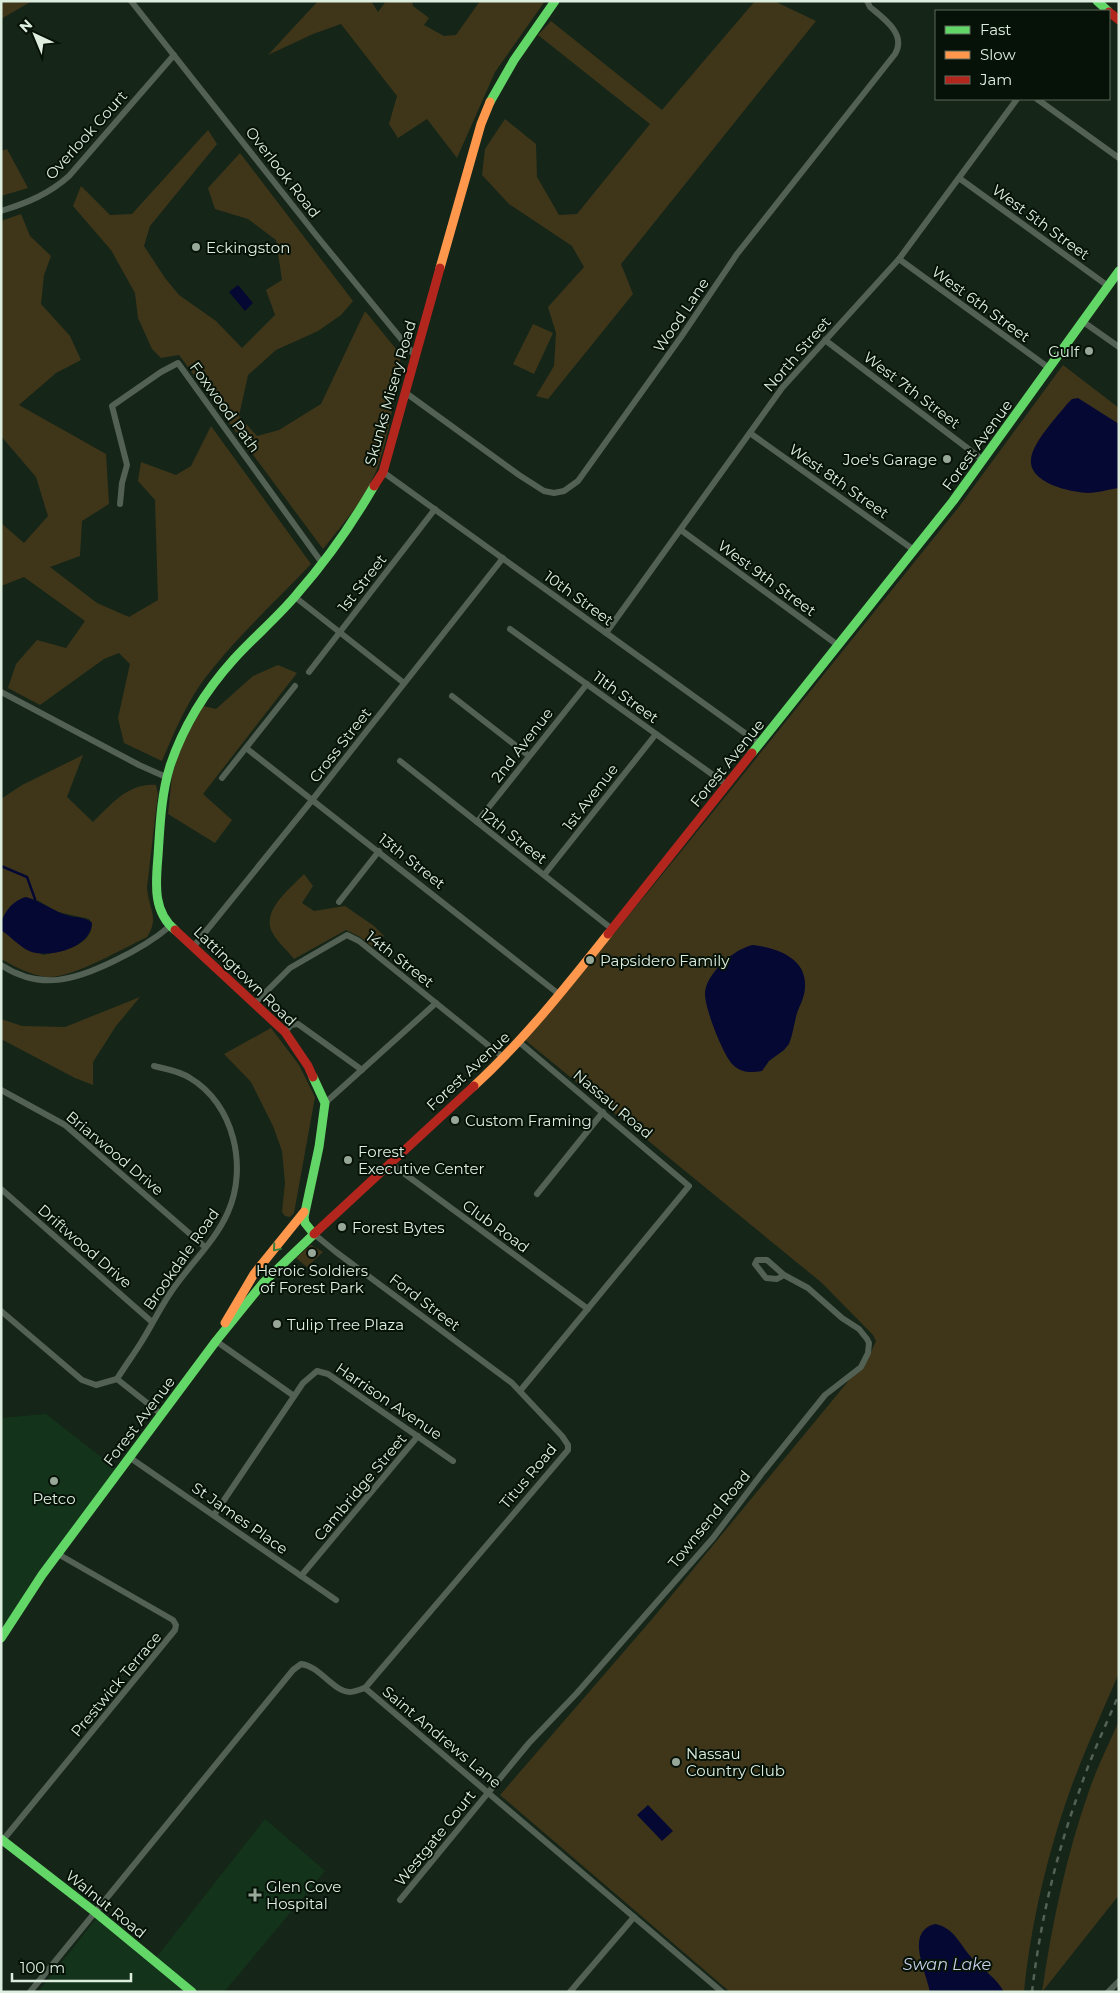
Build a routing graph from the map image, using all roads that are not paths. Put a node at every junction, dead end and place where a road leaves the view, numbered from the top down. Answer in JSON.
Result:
{"nodes":[{"id":1,"x":131,"y":1,"type":"edge"},
{"id":2,"x":555,"y":1,"type":"edge"},
{"id":3,"x":867,"y":1,"type":"edge"},
{"id":4,"x":1097,"y":1,"type":"edge"},
{"id":5,"x":1106,"y":10,"type":"edge"},
{"id":6,"x":174,"y":54,"type":"junction"},
{"id":7,"x":1016,"y":100,"type":"edge"},
{"id":8,"x":1038,"y":100,"type":"edge"},
{"id":9,"x":1119,"y":158,"type":"edge"},
{"id":10,"x":959,"y":178,"type":"junction"},
{"id":11,"x":1,"y":211,"type":"edge"},
{"id":12,"x":899,"y":259,"type":"junction"},
{"id":13,"x":1119,"y":271,"type":"edge"},
{"id":14,"x":1108,"y":286,"type":"junction"},
{"id":15,"x":1082,"y":321,"type":"junction"},
{"id":16,"x":825,"y":340,"type":"junction"},
{"id":17,"x":1119,"y":347,"type":"edge"},
{"id":18,"x":416,"y":357,"type":"junction"},
{"id":19,"x":1049,"y":368,"type":"junction"},
{"id":20,"x":406,"y":393,"type":"junction"},
{"id":21,"x":750,"y":433,"type":"junction"},
{"id":22,"x":983,"y":460,"type":"junction"},
{"id":23,"x":383,"y":472,"type":"junction"},
{"id":24,"x":120,"y":504,"type":"dead end"},
{"id":25,"x":435,"y":509,"type":"junction"},
{"id":26,"x":681,"y":530,"type":"junction"},
{"id":27,"x":914,"y":550,"type":"junction"},
{"id":28,"x":503,"y":558,"type":"junction"},
{"id":29,"x":322,"y":563,"type":"junction"},
{"id":30,"x":295,"y":597,"type":"junction"},
{"id":31,"x":510,"y":629,"type":"dead end"},
{"id":32,"x":338,"y":633,"type":"junction"},
{"id":33,"x":606,"y":633,"type":"junction"},
{"id":34,"x":839,"y":646,"type":"junction"},
{"id":35,"x":309,"y":672,"type":"dead end"},
{"id":36,"x":404,"y":684,"type":"junction"},
{"id":37,"x":587,"y":684,"type":"junction"},
{"id":38,"x":295,"y":686,"type":"dead end"},
{"id":39,"x":1,"y":692,"type":"edge"},
{"id":40,"x":452,"y":696,"type":"dead end"},
{"id":41,"x":656,"y":734,"type":"junction"},
{"id":42,"x":760,"y":744,"type":"junction"},
{"id":43,"x":246,"y":748,"type":"junction"},
{"id":44,"x":530,"y":756,"type":"junction"},
{"id":45,"x":400,"y":761,"type":"dead end"},
{"id":46,"x":166,"y":777,"type":"junction"},
{"id":47,"x":222,"y":778,"type":"dead end"},
{"id":48,"x":727,"y":785,"type":"junction"},
{"id":49,"x":313,"y":799,"type":"junction"},
{"id":50,"x":477,"y":822,"type":"junction"},
{"id":51,"x":379,"y":851,"type":"junction"},
{"id":52,"x":544,"y":875,"type":"junction"},
{"id":53,"x":339,"y":902,"type":"dead end"},
{"id":54,"x":170,"y":926,"type":"junction"},
{"id":55,"x":612,"y":929,"type":"junction"},
{"id":56,"x":194,"y":946,"type":"junction"},
{"id":57,"x":1,"y":965,"type":"edge"},
{"id":58,"x":560,"y":995,"type":"junction"},
{"id":59,"x":255,"y":1003,"type":"junction"},
{"id":60,"x":436,"y":1003,"type":"junction"},
{"id":61,"x":285,"y":1032,"type":"junction"},
{"id":62,"x":519,"y":1042,"type":"junction"},
{"id":63,"x":504,"y":1058,"type":"junction"},
{"id":64,"x":154,"y":1066,"type":"dead end"},
{"id":65,"x":362,"y":1070,"type":"junction"},
{"id":66,"x":1,"y":1090,"type":"edge"},
{"id":67,"x":325,"y":1102,"type":"junction"},
{"id":68,"x":603,"y":1112,"type":"junction"},
{"id":69,"x":390,"y":1163,"type":"junction"},
{"id":70,"x":1,"y":1189,"type":"edge"},
{"id":71,"x":537,"y":1194,"type":"dead end"},
{"id":72,"x":306,"y":1209,"type":"junction"},
{"id":73,"x":314,"y":1234,"type":"junction"},
{"id":74,"x":205,"y":1247,"type":"junction"},
{"id":75,"x":784,"y":1275,"type":"dead end"},
{"id":76,"x":588,"y":1309,"type":"junction"},
{"id":77,"x":1,"y":1311,"type":"edge"},
{"id":78,"x":152,"y":1322,"type":"junction"},
{"id":79,"x":216,"y":1341,"type":"junction"},
{"id":80,"x":117,"y":1379,"type":"junction"},
{"id":81,"x":520,"y":1391,"type":"junction"},
{"id":82,"x":294,"y":1396,"type":"junction"},
{"id":83,"x":161,"y":1414,"type":"junction"},
{"id":84,"x":418,"y":1436,"type":"junction"},
{"id":85,"x":129,"y":1457,"type":"junction"},
{"id":86,"x":453,"y":1461,"type":"dead end"},
{"id":87,"x":214,"y":1515,"type":"junction"},
{"id":88,"x":58,"y":1554,"type":"junction"},
{"id":89,"x":302,"y":1576,"type":"junction"},
{"id":90,"x":336,"y":1600,"type":"dead end"},
{"id":91,"x":1,"y":1638,"type":"edge"},
{"id":92,"x":366,"y":1688,"type":"junction"},
{"id":93,"x":488,"y":1792,"type":"junction"},
{"id":94,"x":2,"y":1840,"type":"edge"},
{"id":95,"x":400,"y":1900,"type":"dead end"},
{"id":96,"x":95,"y":1912,"type":"junction"},
{"id":97,"x":634,"y":1917,"type":"junction"},
{"id":98,"x":1119,"y":1981,"type":"edge"},
{"id":99,"x":30,"y":1992,"type":"edge"},
{"id":100,"x":192,"y":1992,"type":"edge"},
{"id":101,"x":570,"y":1992,"type":"edge"},
{"id":102,"x":722,"y":1992,"type":"edge"},
{"id":103,"x":1108,"y":1992,"type":"edge"}],
"edges":[{"from":1,"to":6,"type":"street","name":"Overlook Road"},
{"from":2,"to":18,"type":"main road","name":"Skunks Misery Road"},
{"from":3,"to":20,"type":"street","name":"Wood Lane"},
{"from":4,"to":5,"type":"main road"},
{"from":6,"to":11,"type":"street","name":"Overlook Court"},
{"from":6,"to":18,"type":"street","name":"Overlook Road"},
{"from":7,"to":10,"type":"street","name":"North Street"},
{"from":8,"to":9,"type":"street"},
{"from":10,"to":12,"type":"street","name":"North Street"},
{"from":10,"to":14,"type":"street","name":"West 5th Street"},
{"from":12,"to":16,"type":"street","name":"North Street"},
{"from":12,"to":19,"type":"street","name":"West 6th Street"},
{"from":13,"to":14,"type":"main road","name":"Forest Avenue"},
{"from":14,"to":15,"type":"main road","name":"Forest Avenue"},
{"from":15,"to":17,"type":"street"},
{"from":15,"to":19,"type":"main road","name":"Forest Avenue"},
{"from":16,"to":21,"type":"street","name":"North Street"},
{"from":16,"to":22,"type":"street","name":"West 7th Street"},
{"from":18,"to":20,"type":"main road","name":"Skunks Misery Road"},
{"from":19,"to":22,"type":"main road","name":"Forest Avenue"},
{"from":20,"to":23,"type":"main road","name":"Skunks Misery Road"},
{"from":21,"to":26,"type":"street","name":"North Street"},
{"from":21,"to":27,"type":"street","name":"West 8th Street"},
{"from":22,"to":27,"type":"main road","name":"Forest Avenue"},
{"from":23,"to":25,"type":"street","name":"10th Street"},
{"from":23,"to":29,"type":"main road","name":"Skunks Misery Road"},
{"from":24,"to":29,"type":"street","name":"Foxwood Path"},
{"from":25,"to":28,"type":"street","name":"10th Street"},
{"from":25,"to":32,"type":"street","name":"1st Street"},
{"from":26,"to":33,"type":"street","name":"North Street"},
{"from":26,"to":34,"type":"street","name":"West 9th Street"},
{"from":27,"to":34,"type":"main road","name":"Forest Avenue"},
{"from":28,"to":33,"type":"street","name":"10th Street"},
{"from":28,"to":36,"type":"street","name":"Cross Street"},
{"from":29,"to":30,"type":"main road","name":"Skunks Misery Road"},
{"from":30,"to":32,"type":"street"},
{"from":30,"to":46,"type":"main road","name":"Skunks Misery Road"},
{"from":31,"to":37,"type":"street","name":"11th Street"},
{"from":32,"to":35,"type":"street","name":"1st Street"},
{"from":32,"to":36,"type":"street"},
{"from":33,"to":42,"type":"street","name":"10th Street"},
{"from":34,"to":42,"type":"main road","name":"Forest Avenue"},
{"from":36,"to":49,"type":"street","name":"Cross Street"},
{"from":37,"to":41,"type":"street","name":"11th Street"},
{"from":37,"to":44,"type":"street","name":"2nd Avenue"},
{"from":38,"to":43,"type":"street"},
{"from":39,"to":46,"type":"street"},
{"from":40,"to":44,"type":"street"},
{"from":41,"to":48,"type":"street","name":"11th Street"},
{"from":41,"to":52,"type":"street","name":"1st Avenue"},
{"from":42,"to":48,"type":"main road","name":"Forest Avenue"},
{"from":43,"to":47,"type":"street"},
{"from":43,"to":49,"type":"street","name":"13th Street"},
{"from":44,"to":50,"type":"street","name":"2nd Avenue"},
{"from":45,"to":50,"type":"street","name":"12th Street"},
{"from":46,"to":54,"type":"main road","name":"Skunks Misery Road"},
{"from":48,"to":55,"type":"main road","name":"Forest Avenue"},
{"from":49,"to":51,"type":"street","name":"13th Street"},
{"from":49,"to":56,"type":"street","name":"Cross Street"},
{"from":50,"to":52,"type":"street","name":"12th Street"},
{"from":51,"to":53,"type":"street"},
{"from":51,"to":58,"type":"street","name":"13th Street"},
{"from":52,"to":55,"type":"street","name":"12th Street"},
{"from":54,"to":56,"type":"main road","name":"Lattingtown Road"},
{"from":54,"to":57,"type":"street"},
{"from":55,"to":58,"type":"main road","name":"Forest Avenue"},
{"from":56,"to":59,"type":"main road","name":"Lattingtown Road"},
{"from":58,"to":62,"type":"main road","name":"Forest Avenue"},
{"from":59,"to":60,"type":"street","name":"14th Street"},
{"from":59,"to":61,"type":"main road","name":"Lattingtown Road"},
{"from":60,"to":63,"type":"street","name":"14th Street"},
{"from":60,"to":65,"type":"street"},
{"from":61,"to":65,"type":"street"},
{"from":61,"to":67,"type":"main road","name":"Lattingtown Road"},
{"from":62,"to":63,"type":"main road","name":"Forest Avenue"},
{"from":62,"to":68,"type":"street","name":"Nassau Road"},
{"from":63,"to":69,"type":"main road","name":"Forest Avenue"},
{"from":64,"to":74,"type":"street","name":"Brookdale Road"},
{"from":65,"to":67,"type":"street"},
{"from":66,"to":74,"type":"street","name":"Briarwood Drive"},
{"from":67,"to":72,"type":"main road"},
{"from":68,"to":71,"type":"street"},
{"from":68,"to":76,"type":"street","name":"Nassau Road"},
{"from":69,"to":73,"type":"main road","name":"Forest Avenue"},
{"from":69,"to":76,"type":"street","name":"Club Road"},
{"from":70,"to":78,"type":"street","name":"Driftwood Drive"},
{"from":72,"to":73,"type":"main road"},
{"from":72,"to":79,"type":"main road","one_way":true},
{"from":73,"to":79,"type":"main road","name":"Forest Avenue"},
{"from":73,"to":81,"type":"street","name":"Ford Street"},
{"from":74,"to":78,"type":"street","name":"Brookdale Road"},
{"from":75,"to":93,"type":"street","name":"Townsend Road"},
{"from":76,"to":81,"type":"street"},
{"from":77,"to":80,"type":"street"},
{"from":78,"to":80,"type":"street","name":"Brookdale Road"},
{"from":79,"to":82,"type":"street"},
{"from":79,"to":83,"type":"main road","name":"Forest Avenue"},
{"from":80,"to":83,"type":"street"},
{"from":81,"to":92,"type":"street","name":"Titus Road"},
{"from":82,"to":84,"type":"street","name":"Harrison Avenue"},
{"from":82,"to":87,"type":"street","name":"Harrison Avenue"},
{"from":83,"to":85,"type":"main road","name":"Forest Avenue"},
{"from":84,"to":86,"type":"street","name":"Harrison Avenue"},
{"from":84,"to":89,"type":"street","name":"Cambridge Street"},
{"from":85,"to":87,"type":"street","name":"St James Place"},
{"from":85,"to":88,"type":"main road","name":"Forest Avenue"},
{"from":87,"to":89,"type":"street","name":"St James Place"},
{"from":88,"to":91,"type":"main road","name":"Forest Avenue"},
{"from":88,"to":94,"type":"street","name":"Prestwick Terrace"},
{"from":89,"to":90,"type":"street","name":"St James Place"},
{"from":92,"to":93,"type":"street","name":"Saint Andrews Lane"},
{"from":92,"to":96,"type":"street","name":"Saint Andrews Lane"},
{"from":93,"to":95,"type":"street","name":"Westgate Court"},
{"from":93,"to":97,"type":"street","name":"Saint Andrews Lane"},
{"from":94,"to":96,"type":"main road","name":"Walnut Road"},
{"from":96,"to":99,"type":"street","name":"Saint Andrews Lane"},
{"from":96,"to":100,"type":"main road","name":"Walnut Road"},
{"from":97,"to":101,"type":"street"},
{"from":97,"to":102,"type":"street","name":"Saint Andrews Lane"},
{"from":98,"to":103,"type":"street"}]}
